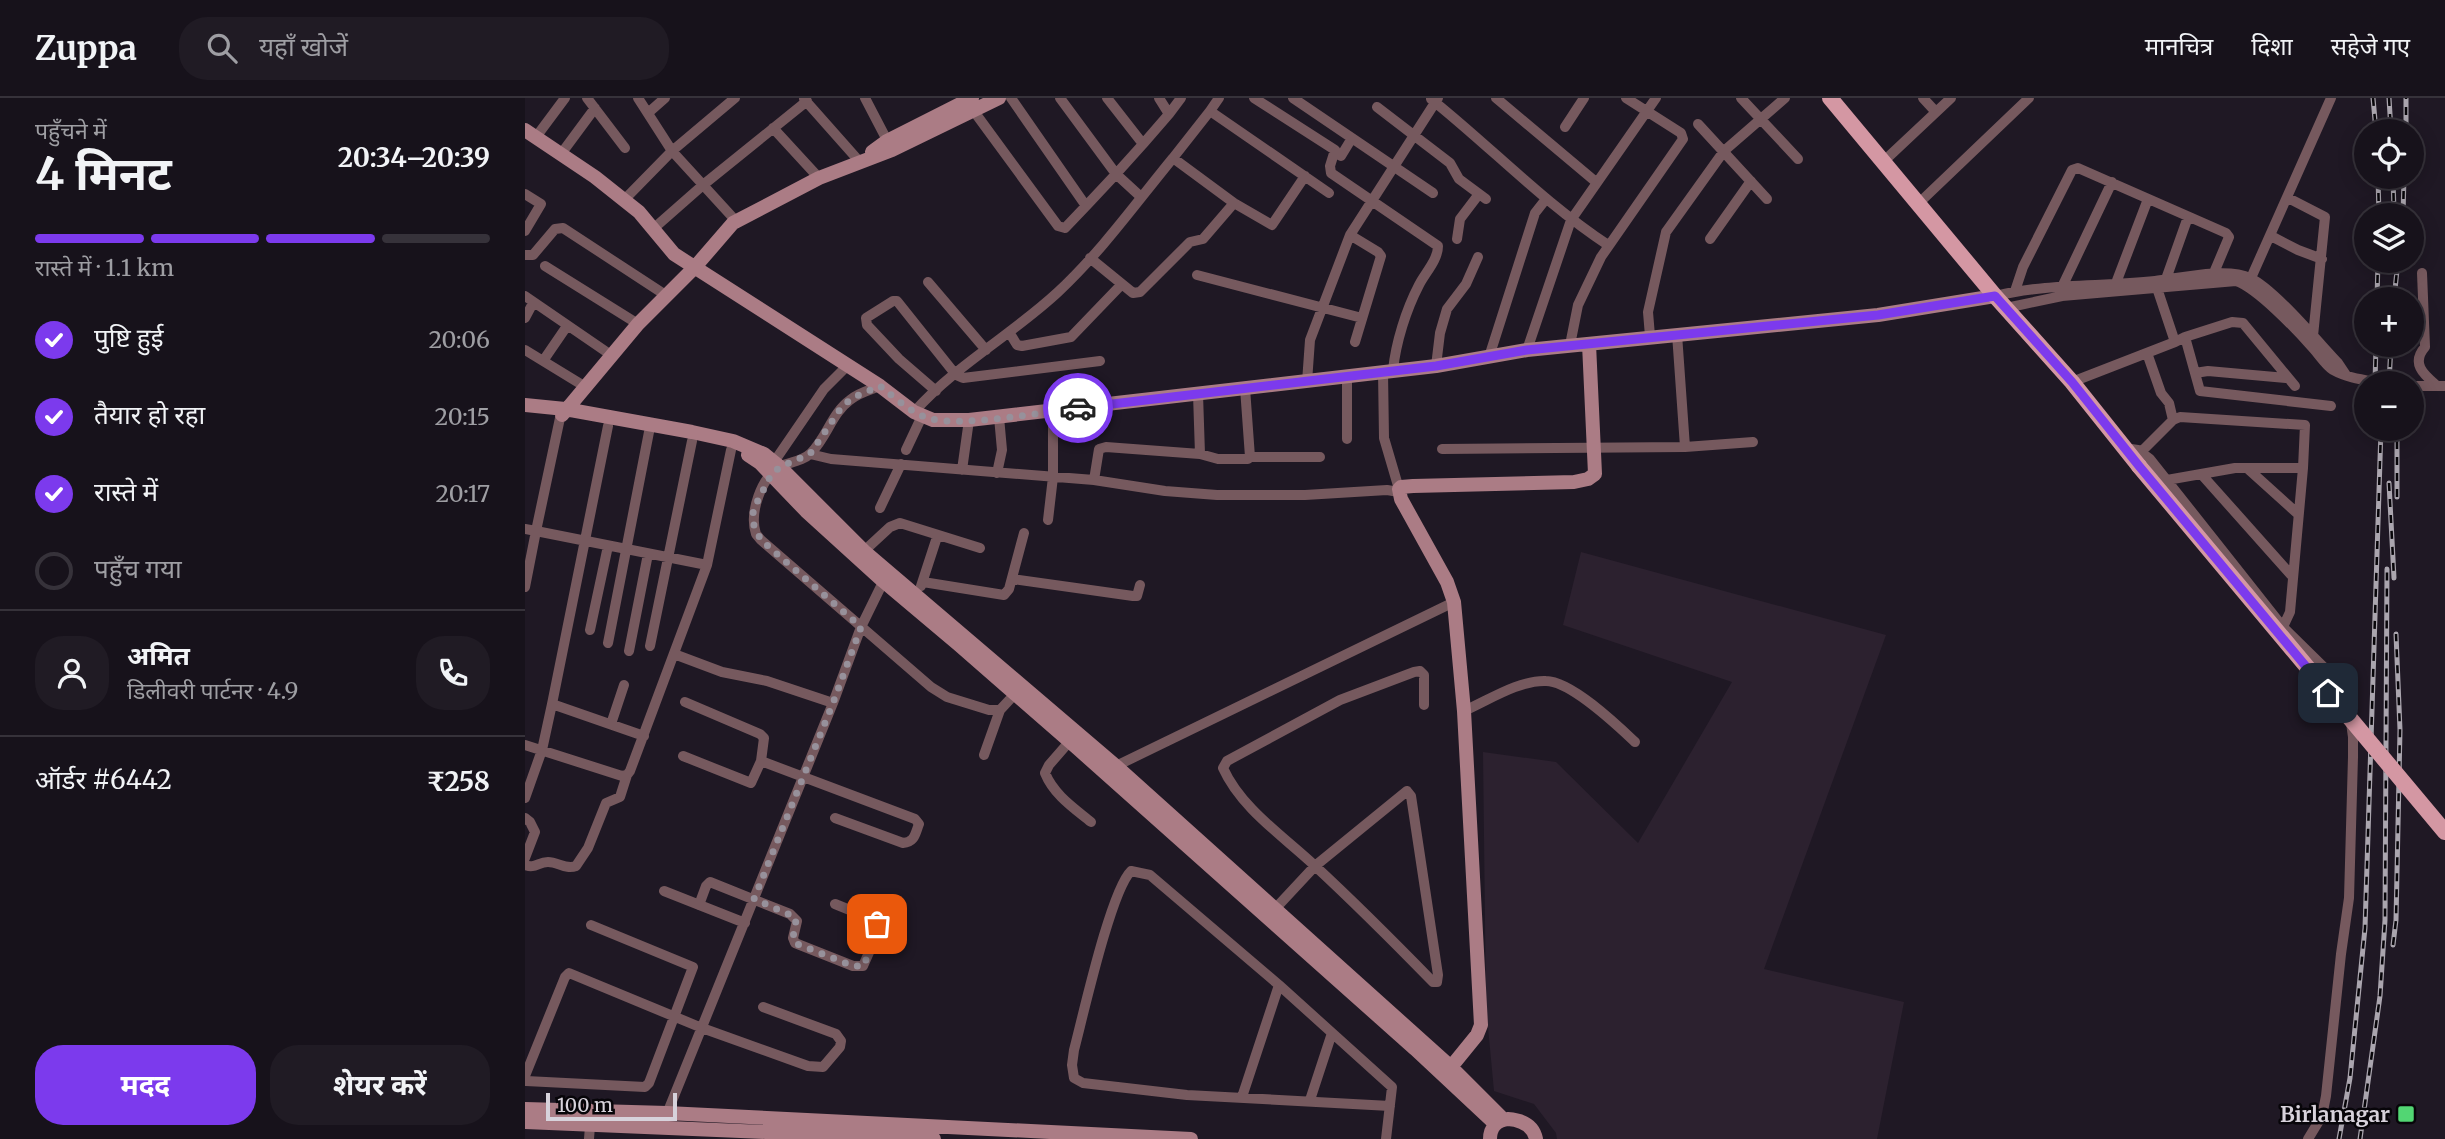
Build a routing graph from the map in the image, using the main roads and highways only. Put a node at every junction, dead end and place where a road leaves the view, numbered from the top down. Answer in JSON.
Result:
{"nodes":[{"id":1,"x":1830,"y":98,"type":"edge"},
{"id":2,"x":2445,"y":832,"type":"edge"}],
"edges":[{"from":1,"to":2,"type":"main road","bridge":true}]}
